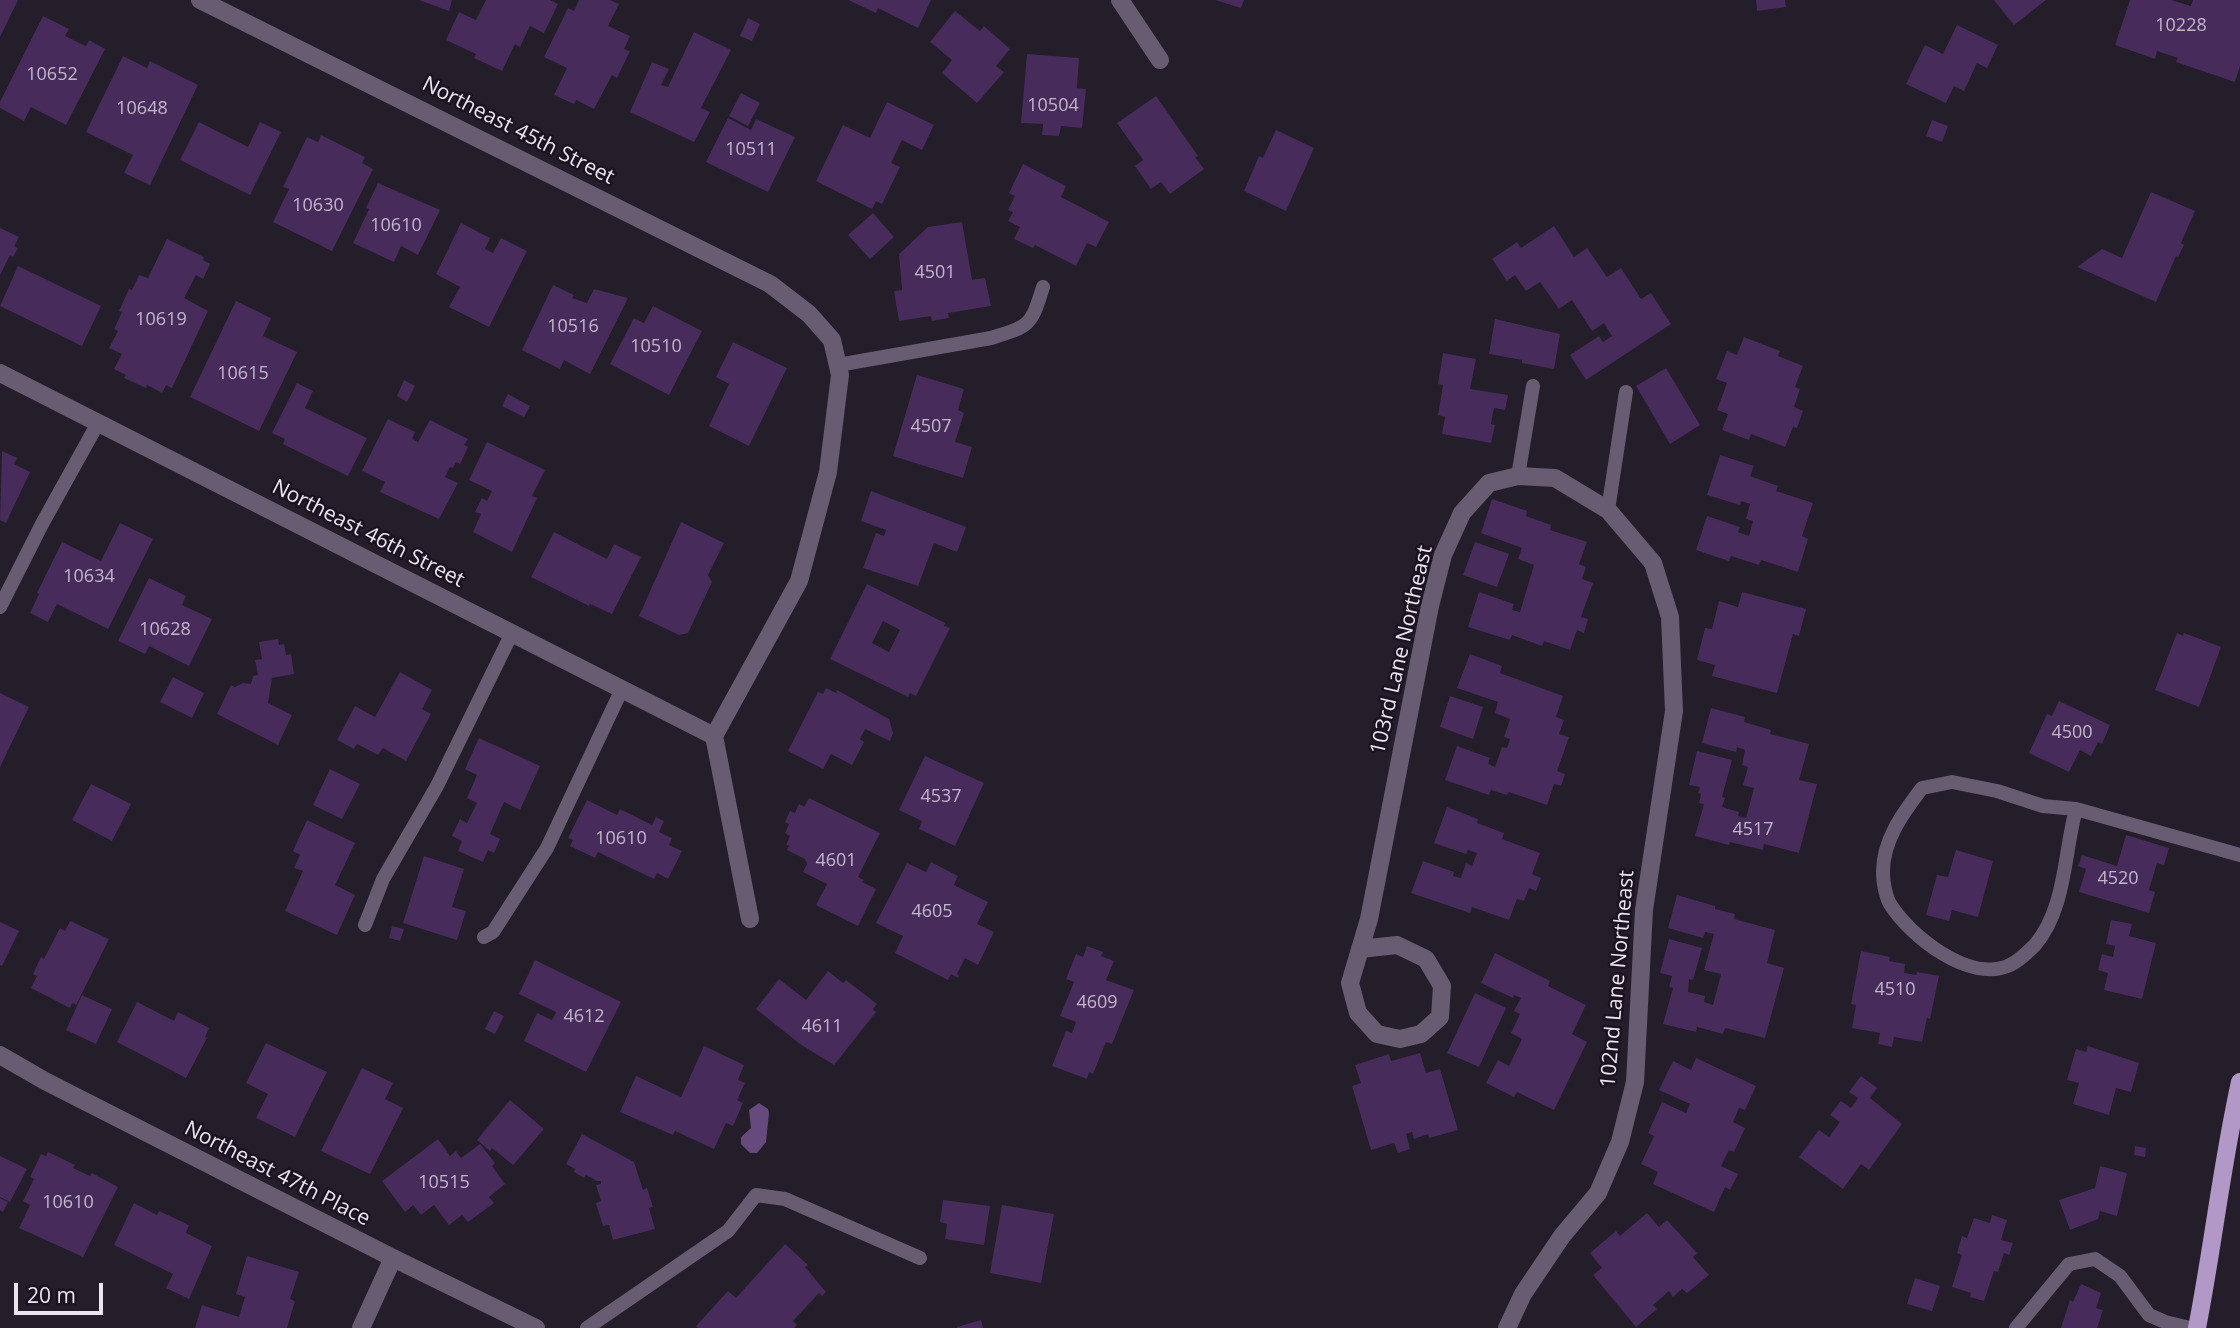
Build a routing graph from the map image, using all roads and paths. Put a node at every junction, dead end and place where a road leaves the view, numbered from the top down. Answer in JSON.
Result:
{"nodes":[{"id":1,"x":200,"y":0,"type":"edge"},
{"id":2,"x":1120,"y":0,"type":"edge"},
{"id":3,"x":1160,"y":60,"type":"dead end"},
{"id":4,"x":1043,"y":287,"type":"dead end"},
{"id":5,"x":838,"y":365,"type":"junction"},
{"id":6,"x":0,"y":373,"type":"edge"},
{"id":7,"x":1533,"y":386,"type":"dead end"},
{"id":8,"x":1626,"y":392,"type":"dead end"},
{"id":9,"x":98,"y":423,"type":"junction"},
{"id":10,"x":1518,"y":476,"type":"junction"},
{"id":11,"x":1608,"y":510,"type":"junction"},
{"id":12,"x":1653,"y":563,"type":"joint"},
{"id":13,"x":0,"y":607,"type":"edge"},
{"id":14,"x":512,"y":633,"type":"junction"},
{"id":15,"x":622,"y":689,"type":"junction"},
{"id":16,"x":715,"y":736,"type":"junction"},
{"id":17,"x":2076,"y":809,"type":"junction"},
{"id":18,"x":2240,"y":855,"type":"edge"},
{"id":19,"x":750,"y":919,"type":"dead end"},
{"id":20,"x":365,"y":925,"type":"dead end"},
{"id":21,"x":484,"y":937,"type":"dead end"},
{"id":22,"x":1360,"y":949,"type":"junction"},
{"id":23,"x":0,"y":1055,"type":"edge"},
{"id":24,"x":2240,"y":1082,"type":"edge"},
{"id":25,"x":393,"y":1258,"type":"junction"},
{"id":26,"x":920,"y":1258,"type":"dead end"},
{"id":27,"x":361,"y":1328,"type":"edge"},
{"id":28,"x":536,"y":1328,"type":"edge"},
{"id":29,"x":587,"y":1328,"type":"edge"},
{"id":30,"x":1507,"y":1328,"type":"edge"},
{"id":31,"x":2016,"y":1328,"type":"edge"},
{"id":32,"x":2190,"y":1328,"type":"edge"},
{"id":33,"x":2197,"y":1328,"type":"edge"}],
"edges":[{"from":1,"to":5,"type":"street","name":"Northeast 45th Street"},
{"from":2,"to":3,"type":"street"},
{"from":4,"to":5,"type":"lane"},
{"from":5,"to":16,"type":"street"},
{"from":6,"to":9,"type":"street","name":"Northeast 46th Street"},
{"from":7,"to":10,"type":"lane"},
{"from":8,"to":11,"type":"lane"},
{"from":9,"to":13,"type":"lane"},
{"from":9,"to":14,"type":"street","name":"Northeast 46th Street"},
{"from":10,"to":11,"type":"street","name":"103rd Lane Northeast"},
{"from":10,"to":22,"type":"street","name":"103rd Lane Northeast"},
{"from":11,"to":12,"type":"street","name":"103rd Lane Northeast"},
{"from":12,"to":30,"type":"street","name":"102nd Lane Northeast"},
{"from":14,"to":15,"type":"street","name":"Northeast 46th Street"},
{"from":14,"to":20,"type":"lane"},
{"from":15,"to":16,"type":"street","name":"Northeast 46th Street"},
{"from":15,"to":21,"type":"lane"},
{"from":16,"to":19,"type":"street"},
{"from":17,"to":17,"type":"lane"},
{"from":17,"to":18,"type":"lane"},
{"from":22,"to":22,"type":"street","name":"103rd Lane Northeast"},
{"from":23,"to":25,"type":"street","name":"Northeast 47th Place"},
{"from":24,"to":33,"type":"main road"},
{"from":25,"to":27,"type":"street"},
{"from":25,"to":28,"type":"street","name":"Northeast 47th Place"},
{"from":26,"to":29,"type":"lane"},
{"from":31,"to":32,"type":"lane"}]}
